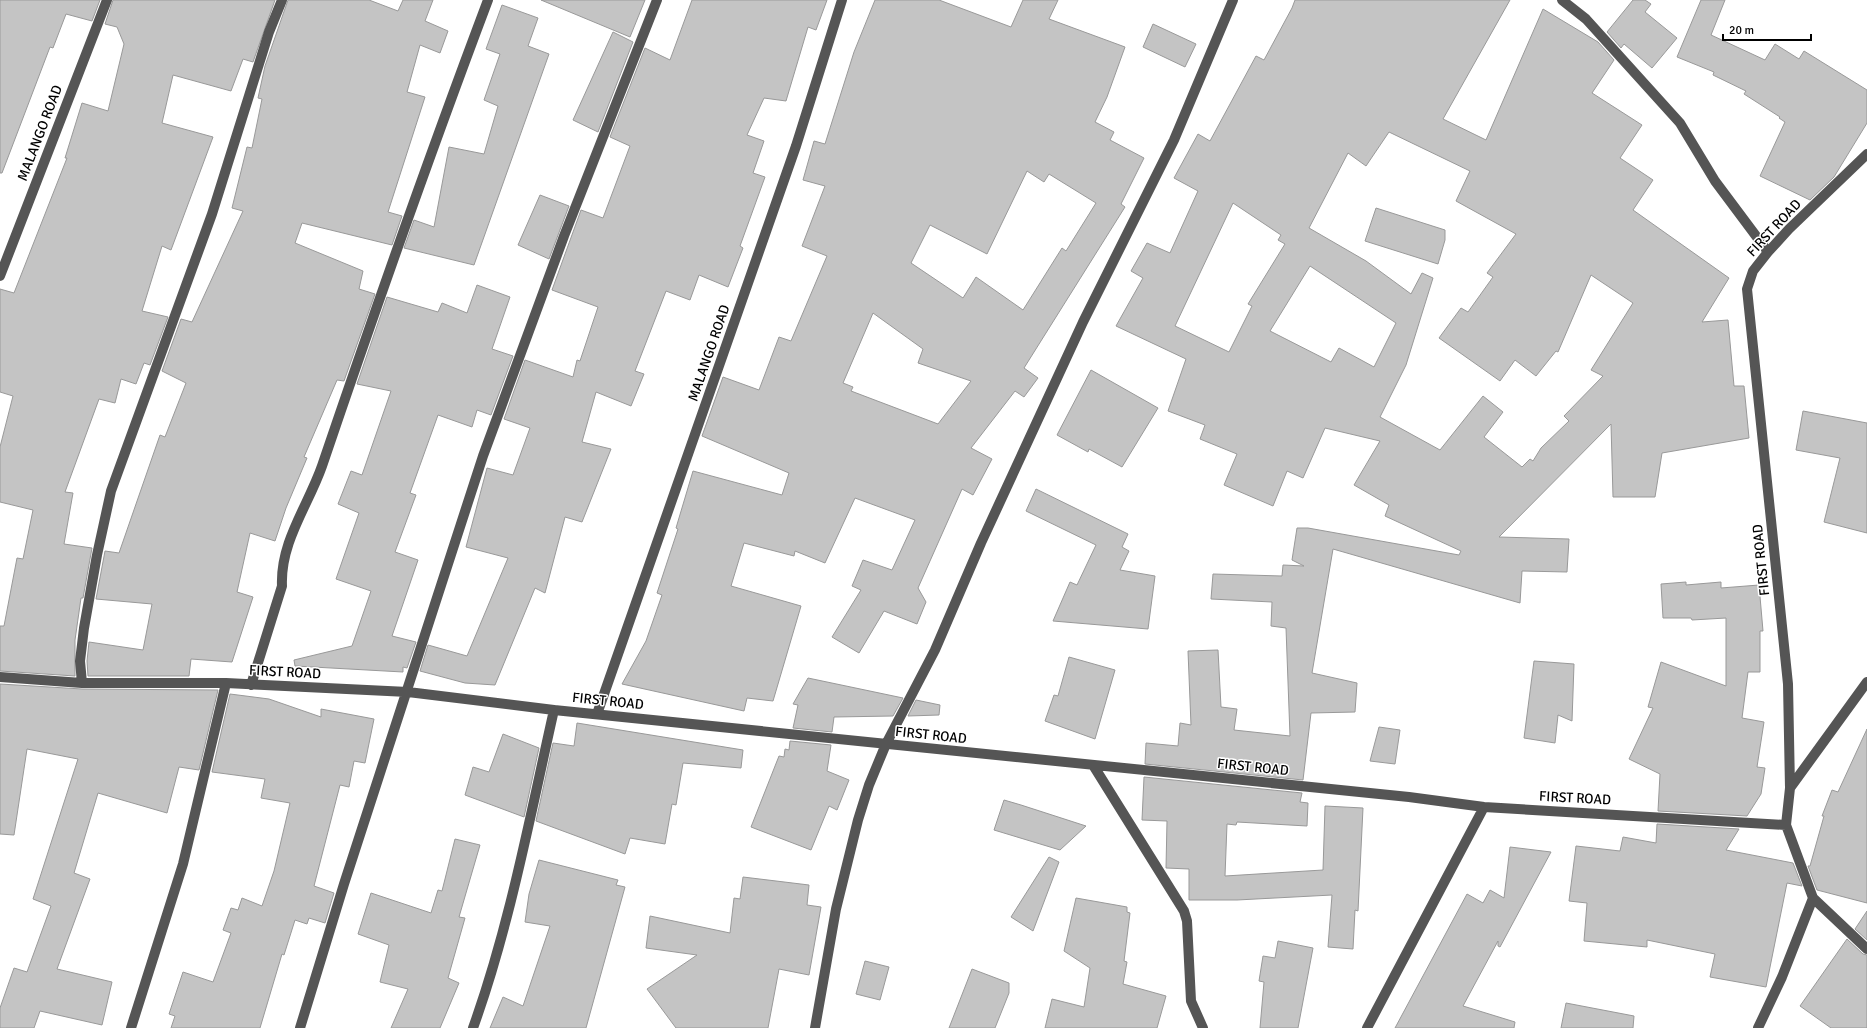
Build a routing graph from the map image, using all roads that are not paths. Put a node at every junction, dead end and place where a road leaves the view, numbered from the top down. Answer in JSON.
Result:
{"nodes":[{"id":1,"x":107,"y":0,"type":"edge"},
{"id":2,"x":282,"y":0,"type":"edge"},
{"id":3,"x":488,"y":0,"type":"edge"},
{"id":4,"x":657,"y":0,"type":"edge"},
{"id":5,"x":842,"y":0,"type":"edge"},
{"id":6,"x":1233,"y":0,"type":"edge"},
{"id":7,"x":1562,"y":0,"type":"edge"},
{"id":8,"x":1867,"y":154,"type":"edge"},
{"id":9,"x":1768,"y":252,"type":"junction"},
{"id":10,"x":0,"y":276,"type":"edge"},
{"id":11,"x":0,"y":676,"type":"edge"},
{"id":12,"x":1867,"y":682,"type":"edge"},
{"id":13,"x":82,"y":683,"type":"junction"},
{"id":14,"x":226,"y":683,"type":"junction"},
{"id":15,"x":251,"y":685,"type":"junction"},
{"id":16,"x":408,"y":692,"type":"junction"},
{"id":17,"x":554,"y":710,"type":"junction"},
{"id":18,"x":597,"y":714,"type":"junction"},
{"id":19,"x":886,"y":744,"type":"junction"},
{"id":20,"x":1093,"y":765,"type":"junction"},
{"id":21,"x":1790,"y":788,"type":"junction"},
{"id":22,"x":1484,"y":807,"type":"junction"},
{"id":23,"x":1786,"y":825,"type":"junction"},
{"id":24,"x":1813,"y":898,"type":"junction"},
{"id":25,"x":1867,"y":949,"type":"edge"},
{"id":26,"x":131,"y":1028,"type":"edge"},
{"id":27,"x":300,"y":1028,"type":"edge"},
{"id":28,"x":473,"y":1028,"type":"edge"},
{"id":29,"x":815,"y":1028,"type":"edge"},
{"id":30,"x":1203,"y":1028,"type":"edge"},
{"id":31,"x":1367,"y":1028,"type":"edge"},
{"id":32,"x":1758,"y":1028,"type":"edge"}],
"edges":[{"from":1,"to":10,"type":"street","name":"MALANGO ROAD"},
{"from":2,"to":13,"type":"street"},
{"from":3,"to":15,"type":"street"},
{"from":4,"to":16,"type":"street"},
{"from":5,"to":18,"type":"street","name":"MALANGO ROAD"},
{"from":6,"to":19,"type":"street"},
{"from":7,"to":9,"type":"street"},
{"from":8,"to":9,"type":"street","name":"FIRST ROAD"},
{"from":9,"to":21,"type":"street","name":"FIRST ROAD"},
{"from":11,"to":13,"type":"street","name":"FIRST ROAD"},
{"from":12,"to":21,"type":"street"},
{"from":13,"to":14,"type":"street","name":"FIRST ROAD"},
{"from":14,"to":15,"type":"street","name":"FIRST ROAD"},
{"from":14,"to":26,"type":"street"},
{"from":15,"to":16,"type":"street","name":"FIRST ROAD"},
{"from":16,"to":17,"type":"street","name":"FIRST ROAD"},
{"from":16,"to":27,"type":"street"},
{"from":17,"to":18,"type":"street","name":"FIRST ROAD"},
{"from":17,"to":28,"type":"street"},
{"from":18,"to":19,"type":"street","name":"FIRST ROAD"},
{"from":19,"to":20,"type":"street","name":"FIRST ROAD"},
{"from":19,"to":29,"type":"street"},
{"from":20,"to":22,"type":"street","name":"FIRST ROAD"},
{"from":20,"to":30,"type":"street"},
{"from":21,"to":23,"type":"street","name":"FIRST ROAD"},
{"from":22,"to":23,"type":"street","name":"FIRST ROAD"},
{"from":22,"to":31,"type":"street"},
{"from":23,"to":24,"type":"street"},
{"from":24,"to":25,"type":"street"},
{"from":24,"to":32,"type":"street"}]}
